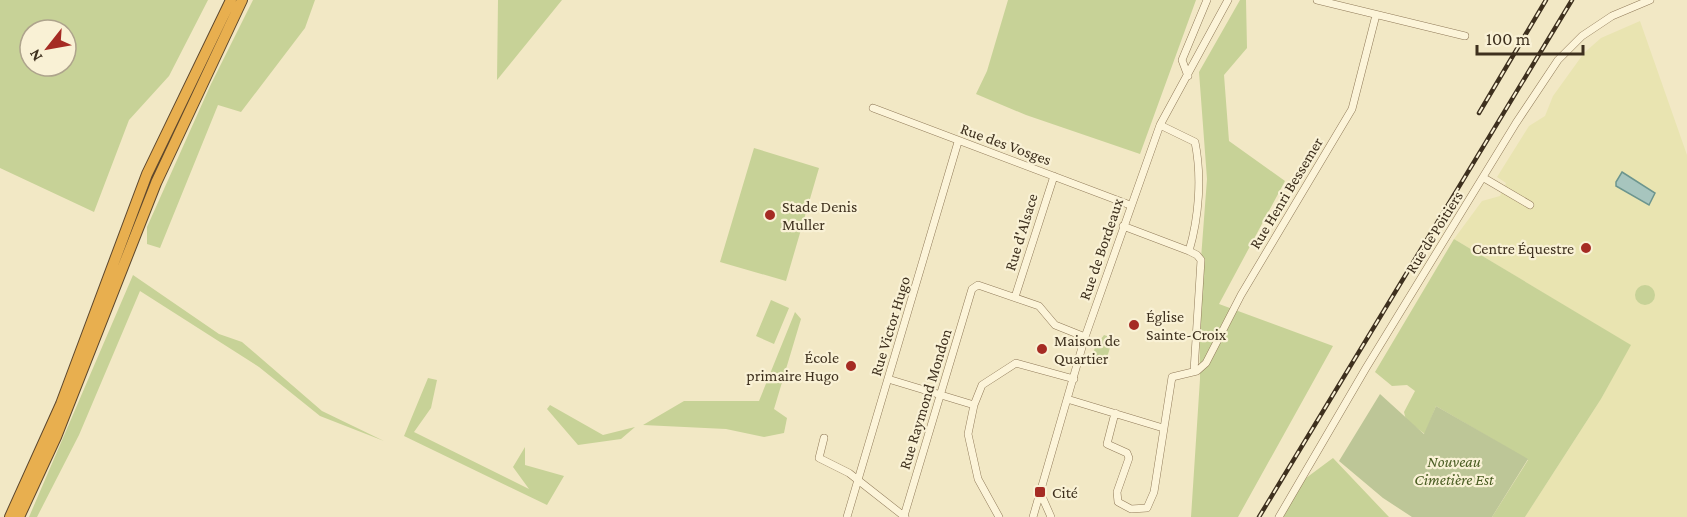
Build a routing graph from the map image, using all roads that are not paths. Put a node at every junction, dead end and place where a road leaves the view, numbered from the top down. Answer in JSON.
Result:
{"nodes":[{"id":1,"x":231,"y":0,"type":"edge"},
{"id":2,"x":242,"y":0,"type":"edge"},
{"id":3,"x":1207,"y":0,"type":"edge"},
{"id":4,"x":1228,"y":0,"type":"edge"},
{"id":5,"x":1317,"y":0,"type":"edge"},
{"id":6,"x":1650,"y":0,"type":"edge"},
{"id":7,"x":1376,"y":15,"type":"junction"},
{"id":8,"x":1465,"y":36,"type":"dead end"},
{"id":9,"x":1188,"y":76,"type":"junction"},
{"id":10,"x":873,"y":108,"type":"dead end"},
{"id":11,"x":1160,"y":125,"type":"junction"},
{"id":12,"x":958,"y":142,"type":"junction"},
{"id":13,"x":1054,"y":176,"type":"junction"},
{"id":14,"x":1484,"y":178,"type":"junction"},
{"id":15,"x":1130,"y":205,"type":"junction"},
{"id":16,"x":1530,"y":205,"type":"dead end"},
{"id":17,"x":1123,"y":226,"type":"junction"},
{"id":18,"x":1189,"y":251,"type":"junction"},
{"id":19,"x":1015,"y":297,"type":"junction"},
{"id":20,"x":1085,"y":337,"type":"junction"},
{"id":21,"x":1194,"y":371,"type":"junction"},
{"id":22,"x":1074,"y":379,"type":"junction"},
{"id":23,"x":888,"y":380,"type":"junction"},
{"id":24,"x":940,"y":395,"type":"junction"},
{"id":25,"x":1067,"y":399,"type":"junction"},
{"id":26,"x":974,"y":405,"type":"junction"},
{"id":27,"x":1114,"y":413,"type":"junction"},
{"id":28,"x":1163,"y":428,"type":"junction"},
{"id":29,"x":824,"y":438,"type":"dead end"},
{"id":30,"x":858,"y":480,"type":"junction"},
{"id":31,"x":1040,"y":492,"type":"junction"},
{"id":32,"x":10,"y":517,"type":"edge"},
{"id":33,"x":19,"y":517,"type":"edge"},
{"id":34,"x":847,"y":517,"type":"edge"},
{"id":35,"x":904,"y":517,"type":"edge"},
{"id":36,"x":999,"y":517,"type":"edge"},
{"id":37,"x":1033,"y":517,"type":"edge"},
{"id":38,"x":1051,"y":517,"type":"edge"},
{"id":39,"x":1279,"y":517,"type":"edge"}],
"edges":[{"from":1,"to":32,"type":"highway"},
{"from":2,"to":33,"type":"highway"},
{"from":3,"to":9,"type":"street"},
{"from":4,"to":9,"type":"street","name":"Rue de Bordeaux"},
{"from":5,"to":7,"type":"street"},
{"from":6,"to":14,"type":"street","name":"Rue de Poitiers"},
{"from":7,"to":8,"type":"street"},
{"from":7,"to":21,"type":"street","name":"Rue Henri Bessemer"},
{"from":9,"to":11,"type":"street","name":"Rue de Bordeaux"},
{"from":10,"to":12,"type":"street","name":"Rue des Vosges"},
{"from":11,"to":15,"type":"street","name":"Rue de Bordeaux"},
{"from":11,"to":18,"type":"street"},
{"from":12,"to":13,"type":"street","name":"Rue des Vosges"},
{"from":12,"to":23,"type":"street","name":"Rue Victor Hugo"},
{"from":13,"to":15,"type":"street","name":"Rue des Vosges"},
{"from":13,"to":19,"type":"street","name":"Rue d'Alsace"},
{"from":14,"to":16,"type":"street"},
{"from":14,"to":39,"type":"street","name":"Rue de Poitiers"},
{"from":15,"to":17,"type":"street","name":"Rue de Bordeaux"},
{"from":17,"to":18,"type":"street"},
{"from":17,"to":20,"type":"street","name":"Rue de Bordeaux"},
{"from":18,"to":21,"type":"street"},
{"from":19,"to":20,"type":"street"},
{"from":19,"to":24,"type":"street","name":"Rue Raymond Mondon"},
{"from":20,"to":22,"type":"street","name":"Rue de Bordeaux"},
{"from":21,"to":28,"type":"street","name":"Rue Henri Bessemer"},
{"from":22,"to":25,"type":"street","name":"Rue de Bordeaux"},
{"from":22,"to":26,"type":"street"},
{"from":23,"to":24,"type":"street"},
{"from":23,"to":30,"type":"street","name":"Rue Victor Hugo"},
{"from":24,"to":26,"type":"street"},
{"from":24,"to":35,"type":"street","name":"Rue Raymond Mondon"},
{"from":25,"to":27,"type":"street"},
{"from":25,"to":31,"type":"street","name":"Rue de Bordeaux"},
{"from":26,"to":36,"type":"street"},
{"from":27,"to":28,"type":"street"},
{"from":27,"to":28,"type":"street"},
{"from":29,"to":30,"type":"street"},
{"from":30,"to":34,"type":"street","name":"Rue Victor Hugo"},
{"from":30,"to":35,"type":"street"},
{"from":31,"to":37,"type":"street","name":"Rue de Bordeaux"},
{"from":31,"to":38,"type":"street"}]}
